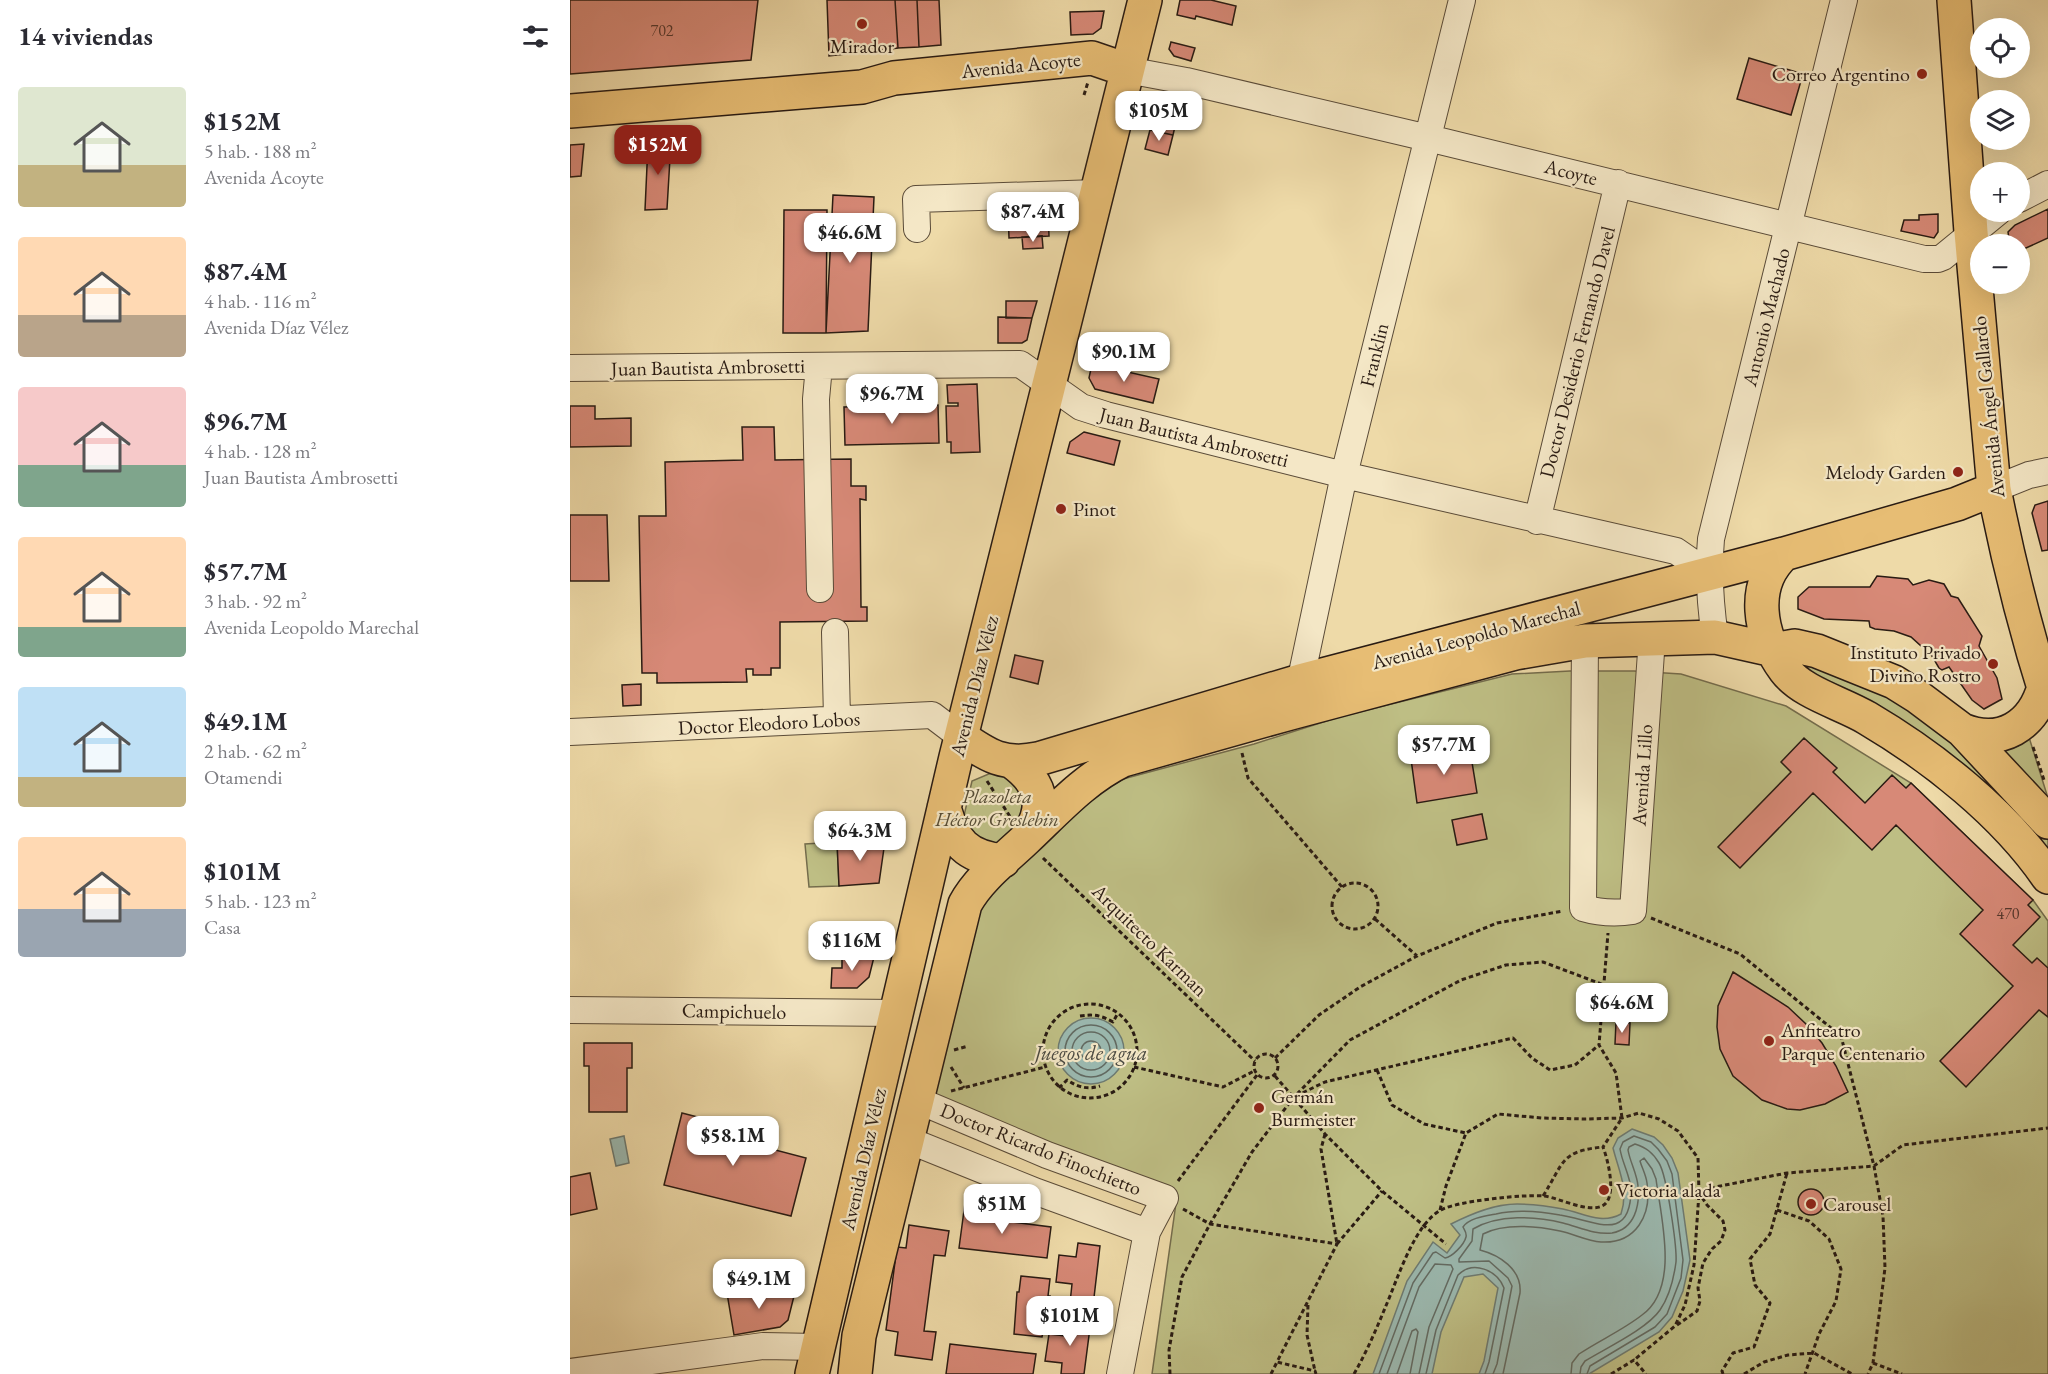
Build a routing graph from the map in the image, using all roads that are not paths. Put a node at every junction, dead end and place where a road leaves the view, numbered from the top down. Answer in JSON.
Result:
{"nodes":[{"id":1,"x":1144,"y":0,"type":"edge"},
{"id":2,"x":1462,"y":0,"type":"edge"},
{"id":3,"x":1844,"y":0,"type":"edge"},
{"id":4,"x":1954,"y":0,"type":"edge"},
{"id":5,"x":1127,"y":70,"type":"junction"},
{"id":6,"x":570,"y":111,"type":"edge"},
{"id":7,"x":1428,"y":138,"type":"junction"},
{"id":8,"x":1618,"y":183,"type":"junction"},
{"id":9,"x":2048,"y":184,"type":"edge"},
{"id":10,"x":1097,"y":193,"type":"junction"},
{"id":11,"x":2030,"y":193,"type":"edge"},
{"id":12,"x":1984,"y":222,"type":"edge"},
{"id":13,"x":1789,"y":227,"type":"junction"},
{"id":14,"x":917,"y":229,"type":"dead end"},
{"id":15,"x":1971,"y":232,"type":"junction"},
{"id":16,"x":570,"y":368,"type":"edge"},
{"id":17,"x":817,"y":382,"type":"junction"},
{"id":18,"x":570,"y":384,"type":"edge"},
{"id":19,"x":1050,"y":386,"type":"junction"},
{"id":20,"x":2048,"y":471,"type":"edge"},
{"id":21,"x":1344,"y":476,"type":"junction"},
{"id":22,"x":1994,"y":489,"type":"junction"},
{"id":23,"x":1537,"y":521,"type":"junction"},
{"id":24,"x":1784,"y":554,"type":"junction"},
{"id":25,"x":1708,"y":573,"type":"junction"},
{"id":26,"x":820,"y":589,"type":"dead end"},
{"id":27,"x":835,"y":632,"type":"dead end"},
{"id":28,"x":1715,"y":637,"type":"junction"},
{"id":29,"x":1652,"y":638,"type":"junction"},
{"id":30,"x":1585,"y":641,"type":"junction"},
{"id":31,"x":1773,"y":650,"type":"junction"},
{"id":32,"x":1297,"y":697,"type":"junction"},
{"id":33,"x":2039,"y":703,"type":"edge"},
{"id":34,"x":837,"y":719,"type":"junction"},
{"id":35,"x":1962,"y":730,"type":"junction"},
{"id":36,"x":570,"y":732,"type":"edge"},
{"id":37,"x":961,"y":737,"type":"junction"},
{"id":38,"x":998,"y":770,"type":"junction"},
{"id":39,"x":944,"y":808,"type":"junction"},
{"id":40,"x":2048,"y":822,"type":"edge"},
{"id":41,"x":1014,"y":850,"type":"junction"},
{"id":42,"x":2048,"y":877,"type":"edge"},
{"id":43,"x":943,"y":989,"type":"junction"},
{"id":44,"x":570,"y":1010,"type":"edge"},
{"id":45,"x":897,"y":1013,"type":"junction"},
{"id":46,"x":917,"y":1100,"type":"junction"},
{"id":47,"x":908,"y":1140,"type":"junction"},
{"id":48,"x":1147,"y":1232,"type":"junction"},
{"id":49,"x":815,"y":1360,"type":"edge"},
{"id":50,"x":570,"y":1372,"type":"edge"},
{"id":51,"x":853,"y":1374,"type":"edge"},
{"id":52,"x":1120,"y":1374,"type":"edge"}],
"edges":[{"from":1,"to":5,"type":"main road","name":"Avenida Díaz Vélez"},
{"from":2,"to":7,"type":"street","name":"Franklin"},
{"from":3,"to":13,"type":"street","name":"Antonio Machado"},
{"from":4,"to":15,"type":"main road","name":"Avenida Ángel Gallardo"},
{"from":5,"to":6,"type":"main road","name":"Avenida Acoyte"},
{"from":5,"to":7,"type":"street","name":"Acoyte"},
{"from":5,"to":10,"type":"main road","name":"Avenida Díaz Vélez"},
{"from":7,"to":8,"type":"street","name":"Acoyte"},
{"from":7,"to":21,"type":"street","name":"Franklin"},
{"from":8,"to":13,"type":"street","name":"Acoyte"},
{"from":8,"to":23,"type":"street","name":"Doctor Desiderio Fernando Davel"},
{"from":9,"to":11,"type":"street"},
{"from":10,"to":14,"type":"street"},
{"from":10,"to":19,"type":"main road","name":"Avenida Díaz Vélez"},
{"from":12,"to":15,"type":"street","name":"Acoyte"},
{"from":13,"to":15,"type":"street","name":"Acoyte"},
{"from":13,"to":25,"type":"street","name":"Antonio Machado"},
{"from":15,"to":22,"type":"main road","name":"Avenida Ángel Gallardo"},
{"from":16,"to":17,"type":"street","name":"Juan Bautista Ambrosetti"},
{"from":17,"to":18,"type":"street"},
{"from":17,"to":19,"type":"street","name":"Juan Bautista Ambrosetti"},
{"from":17,"to":26,"type":"street"},
{"from":19,"to":21,"type":"street","name":"Juan Bautista Ambrosetti"},
{"from":19,"to":37,"type":"main road","name":"Avenida Díaz Vélez"},
{"from":20,"to":22,"type":"street"},
{"from":21,"to":23,"type":"street","name":"Juan Bautista Ambrosetti"},
{"from":21,"to":32,"type":"street","name":"Franklin"},
{"from":22,"to":24,"type":"main road","name":"Avenida Leopoldo Marechal"},
{"from":22,"to":33,"type":"main road","name":"Avenida Ángel Gallardo"},
{"from":23,"to":25,"type":"street","name":"Juan Bautista Ambrosetti"},
{"from":24,"to":25,"type":"main road","name":"Avenida Leopoldo Marechal"},
{"from":24,"to":31,"type":"main road"},
{"from":25,"to":28,"type":"street","name":"Antonio Machado"},
{"from":25,"to":32,"type":"main road","name":"Avenida Leopoldo Marechal"},
{"from":27,"to":34,"type":"street"},
{"from":28,"to":29,"type":"main road","name":"Avenida Leopoldo Marechal"},
{"from":28,"to":31,"type":"main road","name":"Avenida Leopoldo Marechal"},
{"from":29,"to":30,"type":"main road","name":"Avenida Leopoldo Marechal"},
{"from":29,"to":30,"type":"street","name":"Avenida Lillo"},
{"from":30,"to":32,"type":"main road","name":"Avenida Leopoldo Marechal"},
{"from":31,"to":35,"type":"main road","name":"Avenida Leopoldo Marechal"},
{"from":31,"to":42,"type":"main road"},
{"from":32,"to":38,"type":"main road","name":"Avenida Leopoldo Marechal"},
{"from":32,"to":41,"type":"main road","name":"Avenida Leopoldo Marechal"},
{"from":33,"to":35,"type":"main road"},
{"from":34,"to":36,"type":"street","name":"Doctor Eleodoro Lobos"},
{"from":34,"to":37,"type":"street","name":"Doctor Eleodoro Lobos"},
{"from":35,"to":40,"type":"main road","name":"Avenida Leopoldo Marechal"},
{"from":37,"to":38,"type":"main road","name":"Avenida Leopoldo Marechal"},
{"from":37,"to":39,"type":"main road","name":"Avenida Díaz Vélez"},
{"from":38,"to":41,"type":"main road"},
{"from":39,"to":41,"type":"main road"},
{"from":39,"to":45,"type":"main road","name":"Avenida Díaz Vélez"},
{"from":41,"to":43,"type":"main road","name":"Avenida Díaz Vélez"},
{"from":43,"to":45,"type":"main road"},
{"from":43,"to":46,"type":"main road","name":"Avenida Díaz Vélez"},
{"from":44,"to":45,"type":"street","name":"Campichuelo"},
{"from":45,"to":49,"type":"main road","name":"Avenida Díaz Vélez"},
{"from":46,"to":47,"type":"main road","name":"Avenida Díaz Vélez"},
{"from":46,"to":48,"type":"street","name":"Doctor Ricardo Finochietto"},
{"from":47,"to":48,"type":"street","name":"Doctor Ricardo Finochietto"},
{"from":47,"to":51,"type":"main road","name":"Avenida Díaz Vélez"},
{"from":48,"to":52,"type":"street"},
{"from":49,"to":50,"type":"street"},
{"from":49,"to":51,"type":"main road"}]}
